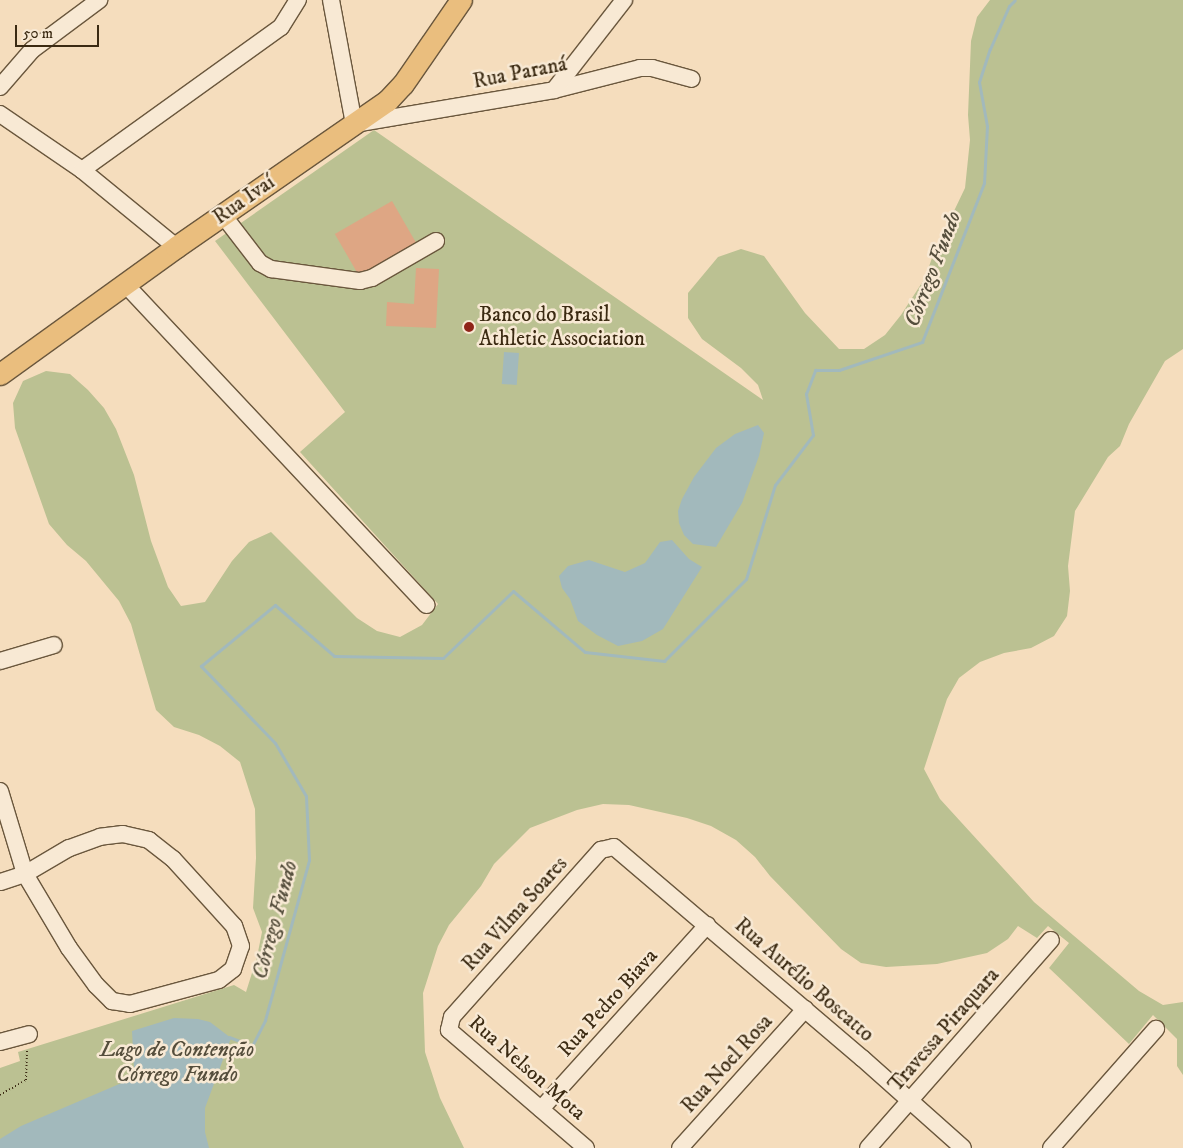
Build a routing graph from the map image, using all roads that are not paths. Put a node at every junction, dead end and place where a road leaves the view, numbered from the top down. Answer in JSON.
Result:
{"nodes":[{"id":1,"x":99,"y":0,"type":"edge"},
{"id":2,"x":298,"y":0,"type":"edge"},
{"id":3,"x":331,"y":0,"type":"edge"},
{"id":4,"x":461,"y":0,"type":"edge"},
{"id":5,"x":624,"y":0,"type":"edge"},
{"id":6,"x":692,"y":79,"type":"dead end"},
{"id":7,"x":0,"y":87,"type":"edge"},
{"id":8,"x":554,"y":90,"type":"junction"},
{"id":9,"x":0,"y":114,"type":"edge"},
{"id":10,"x":354,"y":124,"type":"junction"},
{"id":11,"x":82,"y":170,"type":"junction"},
{"id":12,"x":223,"y":215,"type":"junction"},
{"id":13,"x":436,"y":241,"type":"dead end"},
{"id":14,"x":176,"y":247,"type":"junction"},
{"id":15,"x":126,"y":285,"type":"junction"},
{"id":16,"x":0,"y":374,"type":"edge"},
{"id":17,"x":426,"y":605,"type":"dead end"},
{"id":18,"x":54,"y":645,"type":"dead end"},
{"id":19,"x":0,"y":661,"type":"edge"},
{"id":20,"x":1,"y":797,"type":"edge"},
{"id":21,"x":614,"y":847,"type":"joint"},
{"id":22,"x":25,"y":874,"type":"junction"},
{"id":23,"x":0,"y":882,"type":"edge"},
{"id":24,"x":707,"y":925,"type":"junction"},
{"id":25,"x":1052,"y":940,"type":"dead end"},
{"id":26,"x":805,"y":1009,"type":"junction"},
{"id":27,"x":452,"y":1017,"type":"joint"},
{"id":28,"x":1156,"y":1029,"type":"dead end"},
{"id":29,"x":0,"y":1042,"type":"edge"},
{"id":30,"x":28,"y":1042,"type":"road end"},
{"id":31,"x":910,"y":1101,"type":"junction"},
{"id":32,"x":541,"y":1109,"type":"junction"},
{"id":33,"x":586,"y":1148,"type":"edge"},
{"id":34,"x":680,"y":1148,"type":"edge"},
{"id":35,"x":868,"y":1148,"type":"edge"},
{"id":36,"x":963,"y":1148,"type":"edge"},
{"id":37,"x":1051,"y":1148,"type":"edge"}],
"edges":[{"from":1,"to":7,"type":"street"},
{"from":2,"to":11,"type":"street"},
{"from":3,"to":10,"type":"street"},
{"from":4,"to":10,"type":"main road","name":"Rua Ivaí"},
{"from":5,"to":8,"type":"street"},
{"from":6,"to":8,"type":"street","name":"Rua Paraná"},
{"from":8,"to":10,"type":"street","name":"Rua Paraná"},
{"from":9,"to":11,"type":"street"},
{"from":10,"to":12,"type":"main road","name":"Rua Ivaí"},
{"from":11,"to":14,"type":"street"},
{"from":12,"to":13,"type":"street"},
{"from":12,"to":14,"type":"main road","name":"Rua Ivaí"},
{"from":14,"to":15,"type":"main road","name":"Rua Ivaí"},
{"from":15,"to":16,"type":"main road","name":"Rua Ivaí"},
{"from":15,"to":17,"type":"street"},
{"from":18,"to":19,"type":"street"},
{"from":20,"to":22,"type":"street"},
{"from":21,"to":24,"type":"street","name":"Rua Aurélio Boscatto"},
{"from":21,"to":27,"type":"street","name":"Rua Vilma Soares"},
{"from":22,"to":22,"type":"street"},
{"from":22,"to":23,"type":"street"},
{"from":24,"to":26,"type":"street","name":"Rua Aurélio Boscatto"},
{"from":24,"to":32,"type":"street","name":"Rua Pedro Biava"},
{"from":25,"to":31,"type":"street","name":"Travessa Piraquara"},
{"from":26,"to":31,"type":"street","name":"Rua Aurélio Boscatto"},
{"from":26,"to":34,"type":"street","name":"Rua Noel Rosa"},
{"from":27,"to":32,"type":"street","name":"Rua Nelson Mota"},
{"from":28,"to":37,"type":"street"},
{"from":29,"to":30,"type":"street"},
{"from":31,"to":35,"type":"street","name":"Travessa Piraquara"},
{"from":31,"to":36,"type":"street","name":"Rua Aurélio Boscatto"},
{"from":32,"to":33,"type":"street","name":"Rua Nelson Mota"}]}
